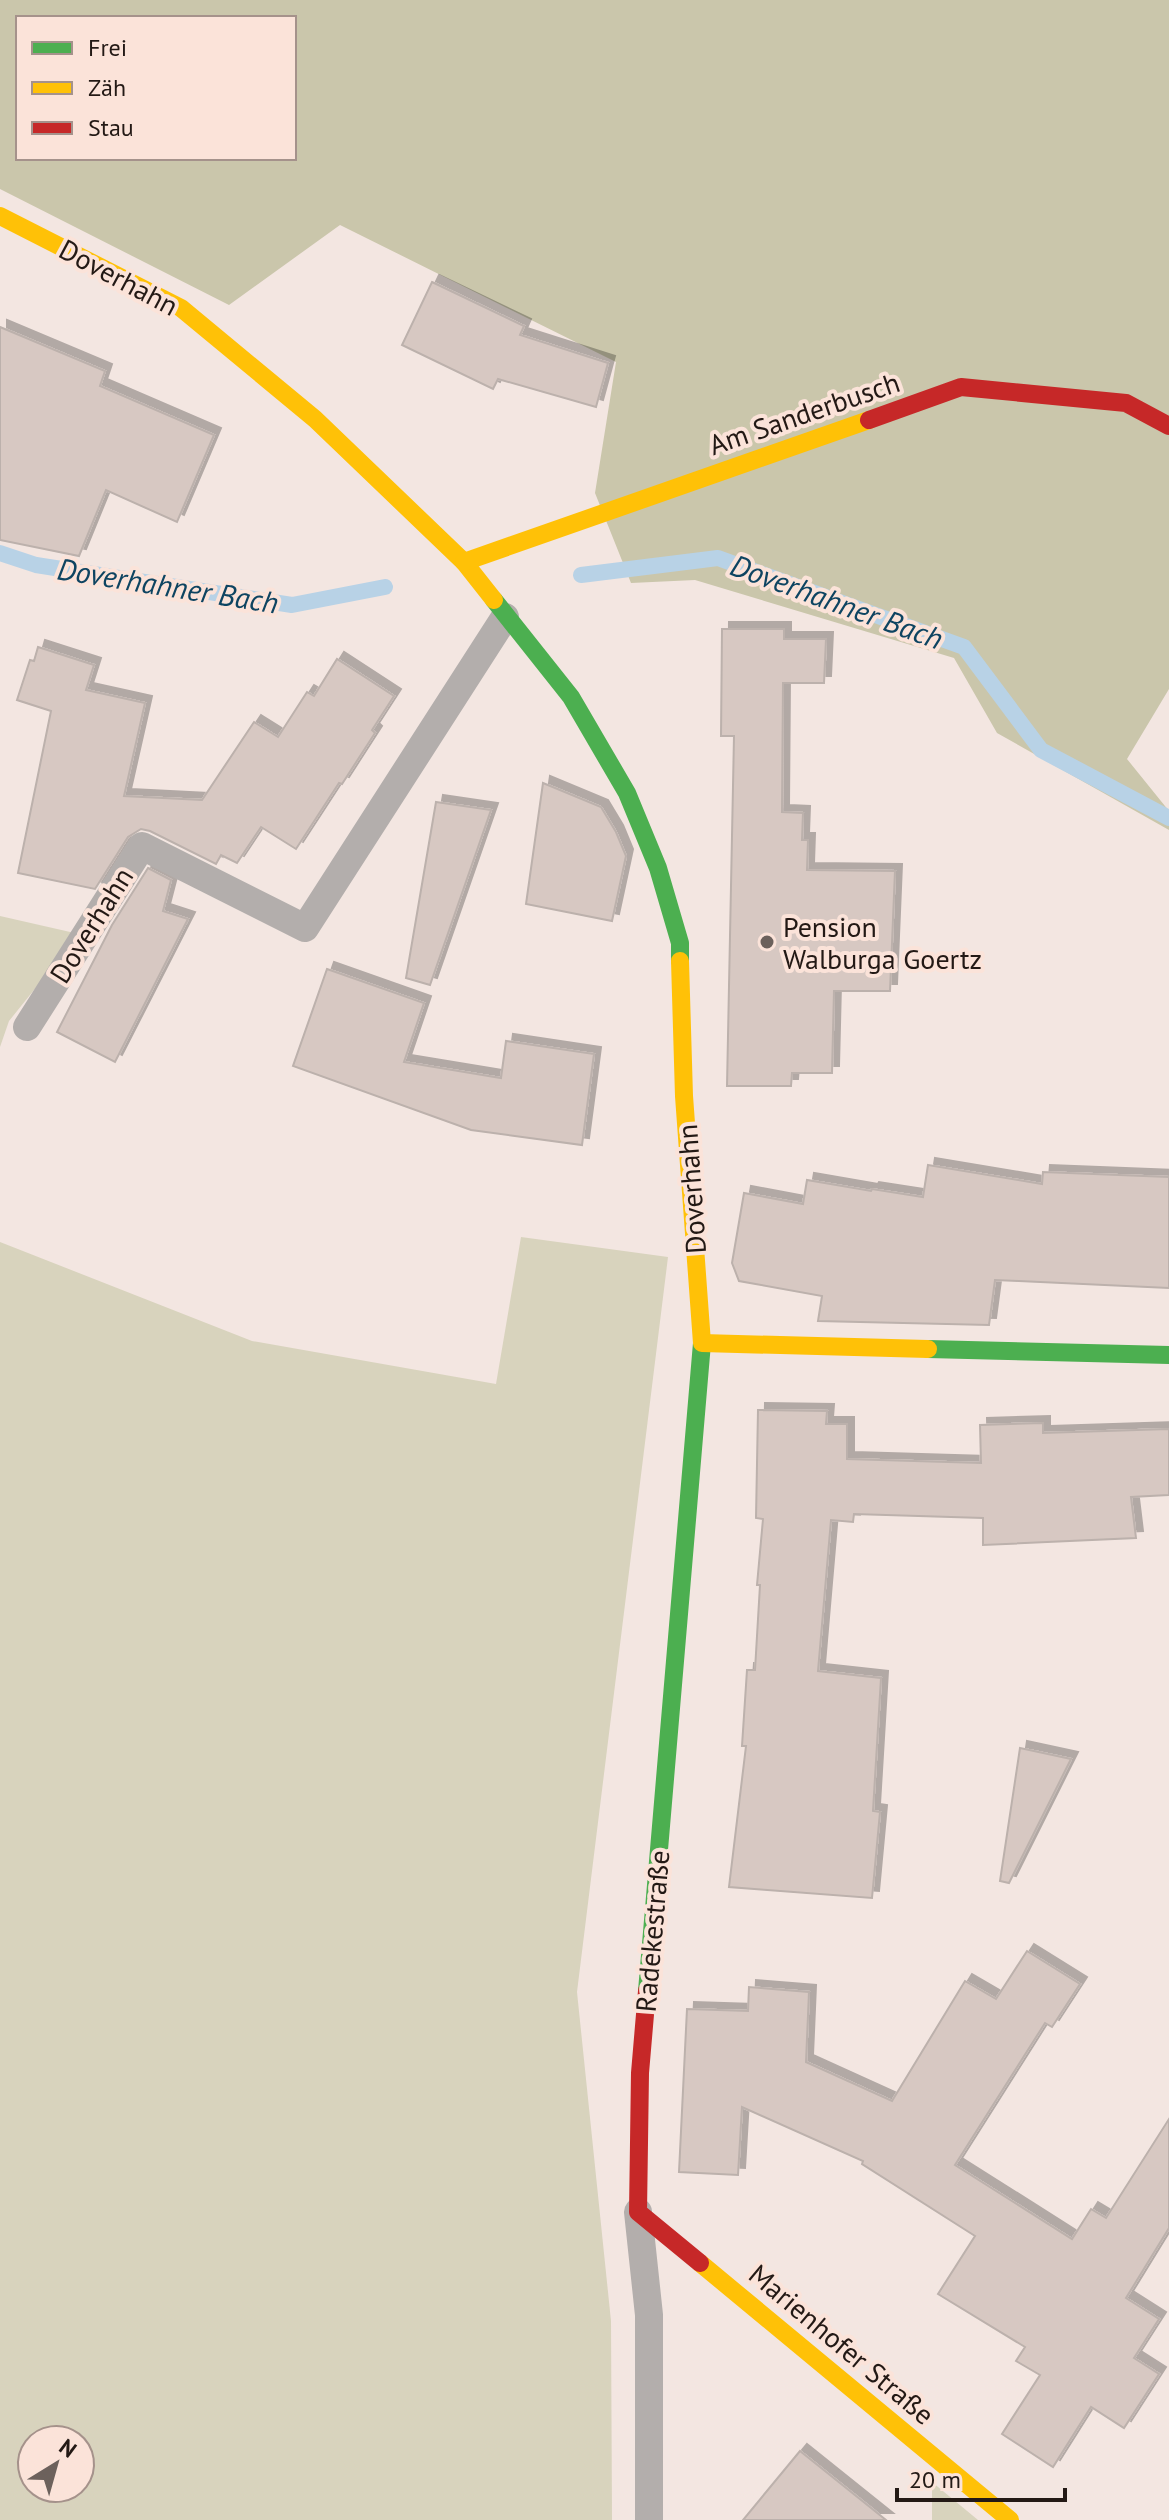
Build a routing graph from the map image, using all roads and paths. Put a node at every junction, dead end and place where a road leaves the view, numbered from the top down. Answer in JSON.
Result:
{"nodes":[{"id":1,"x":0,"y":216,"type":"edge"},
{"id":2,"x":1169,"y":426,"type":"edge"},
{"id":3,"x":464,"y":562,"type":"junction"},
{"id":4,"x":505,"y":617,"type":"junction"},
{"id":5,"x":27,"y":1027,"type":"dead end"},
{"id":6,"x":702,"y":1343,"type":"junction"},
{"id":7,"x":1169,"y":1355,"type":"edge"},
{"id":8,"x":638,"y":2212,"type":"junction"},
{"id":9,"x":649,"y":2520,"type":"edge"},
{"id":10,"x":1010,"y":2520,"type":"edge"}],
"edges":[{"from":1,"to":3,"type":"street","name":"Doverhahn"},
{"from":2,"to":3,"type":"street","name":"Am Sanderbusch"},
{"from":3,"to":4,"type":"street","name":"Doverhahn"},
{"from":4,"to":5,"type":"lane","name":"Doverhahn"},
{"from":4,"to":6,"type":"street","name":"Doverhahn"},
{"from":6,"to":7,"type":"street"},
{"from":6,"to":8,"type":"street","name":"Radekestraße"},
{"from":8,"to":9,"type":"lane","name":"Radekestraße"},
{"from":8,"to":10,"type":"street","name":"Marienhofer Straße"}]}
